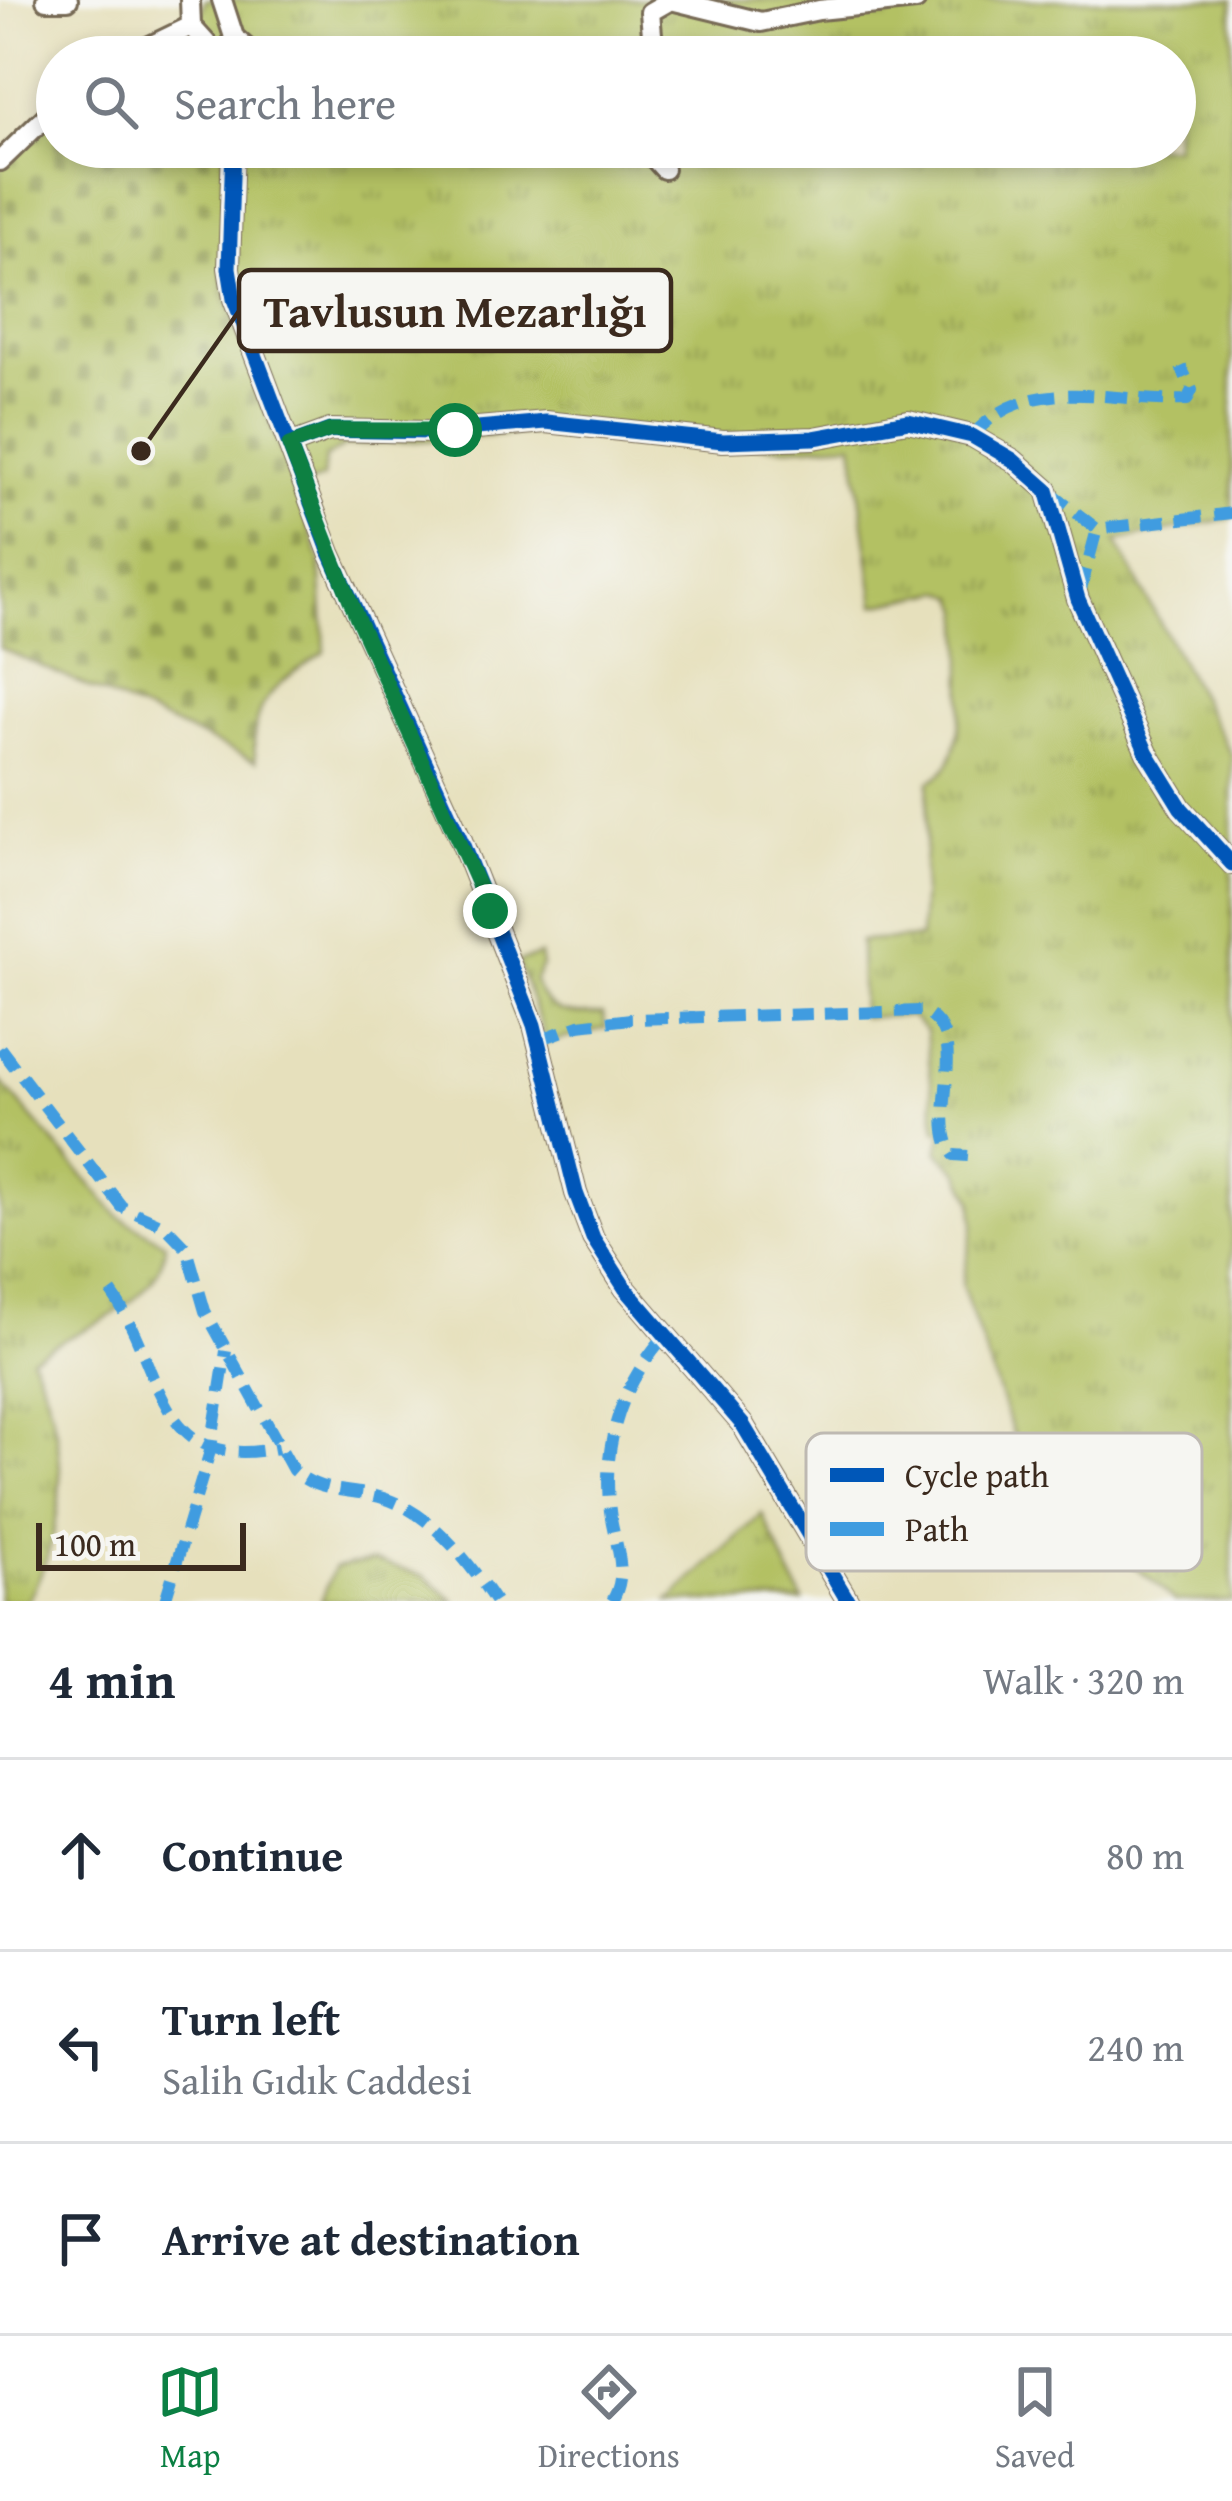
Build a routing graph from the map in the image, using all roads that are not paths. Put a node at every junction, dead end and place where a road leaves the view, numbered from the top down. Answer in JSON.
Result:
{"nodes":[{"id":1,"x":46,"y":0,"type":"edge"},
{"id":2,"x":68,"y":0,"type":"edge"},
{"id":3,"x":222,"y":0,"type":"edge"},
{"id":4,"x":916,"y":0,"type":"edge"},
{"id":5,"x":649,"y":6,"type":"edge"},
{"id":6,"x":188,"y":8,"type":"edge"},
{"id":7,"x":153,"y":36,"type":"edge"},
{"id":8,"x":206,"y":36,"type":"edge"},
{"id":9,"x":233,"y":36,"type":"edge"},
{"id":10,"x":652,"y":36,"type":"edge"},
{"id":11,"x":36,"y":126,"type":"edge"},
{"id":12,"x":0,"y":161,"type":"edge"},
{"id":13,"x":233,"y":168,"type":"edge"},
{"id":14,"x":289,"y":445,"type":"junction"},
{"id":15,"x":1232,"y":864,"type":"edge"},
{"id":16,"x":806,"y":1531,"type":"edge"},
{"id":17,"x":830,"y":1571,"type":"edge"},
{"id":18,"x":848,"y":1601,"type":"edge"}],
"edges":[{"from":1,"to":2,"type":"street"},
{"from":3,"to":9,"type":"street"},
{"from":4,"to":5,"type":"street"},
{"from":5,"to":10,"type":"street"},
{"from":6,"to":7,"type":"street"},
{"from":6,"to":8,"type":"street"},
{"from":11,"to":12,"type":"street"},
{"from":13,"to":14,"type":"street"},
{"from":14,"to":15,"type":"street"},
{"from":14,"to":16,"type":"street"},
{"from":17,"to":18,"type":"street"}]}
